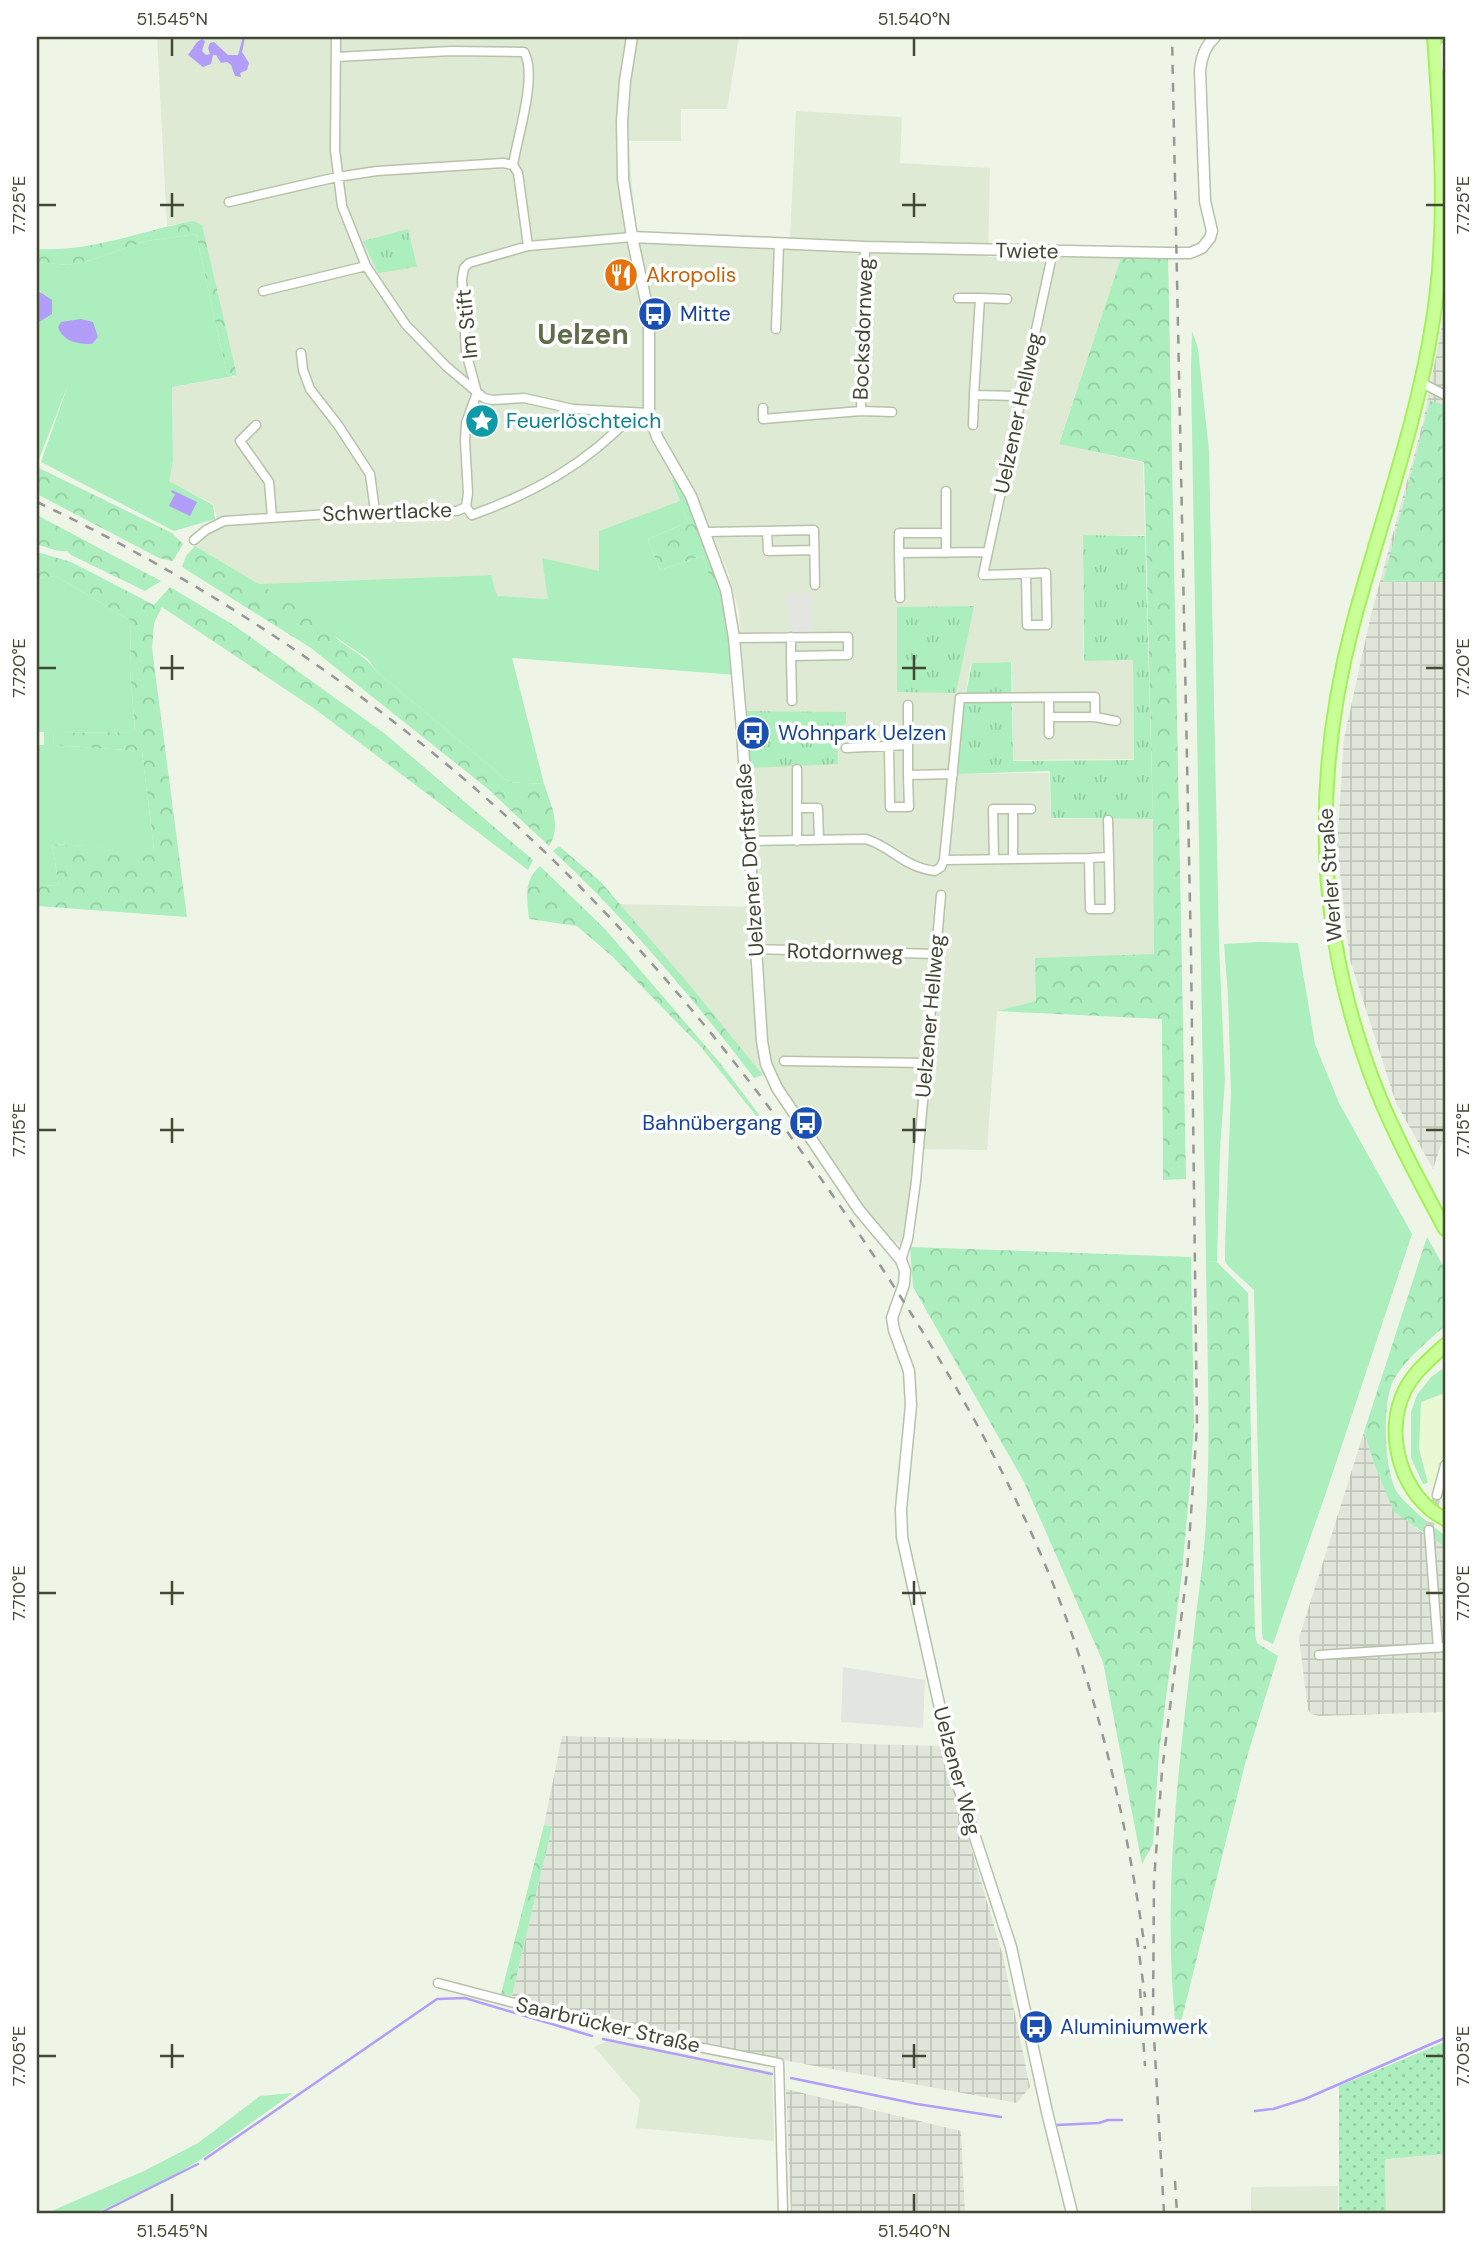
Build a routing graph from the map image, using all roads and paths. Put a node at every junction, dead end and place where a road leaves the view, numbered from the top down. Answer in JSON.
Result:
{"nodes":[{"id":1,"x":336,"y":37,"type":"edge"},
{"id":2,"x":632,"y":37,"type":"edge"},
{"id":3,"x":1215,"y":37,"type":"edge"},
{"id":4,"x":1434,"y":37,"type":"edge"},
{"id":5,"x":1445,"y":47,"type":"edge"},
{"id":6,"x":336,"y":57,"type":"junction"},
{"id":7,"x":1437,"y":75,"type":"junction"},
{"id":8,"x":513,"y":165,"type":"junction"},
{"id":9,"x":337,"y":177,"type":"junction"},
{"id":10,"x":229,"y":202,"type":"dead end"},
{"id":11,"x":632,"y":237,"type":"junction"},
{"id":12,"x":779,"y":244,"type":"junction"},
{"id":13,"x":528,"y":246,"type":"junction"},
{"id":14,"x":865,"y":247,"type":"junction"},
{"id":15,"x":1053,"y":251,"type":"junction"},
{"id":16,"x":366,"y":266,"type":"junction"},
{"id":17,"x":262,"y":291,"type":"dead end"},
{"id":18,"x":958,"y":298,"type":"dead end"},
{"id":19,"x":979,"y":298,"type":"junction"},
{"id":20,"x":1007,"y":299,"type":"dead end"},
{"id":21,"x":776,"y":329,"type":"dead end"},
{"id":22,"x":301,"y":353,"type":"dead end"},
{"id":23,"x":1422,"y":383,"type":"junction"},
{"id":24,"x":477,"y":393,"type":"junction"},
{"id":25,"x":974,"y":395,"type":"junction"},
{"id":26,"x":1445,"y":395,"type":"edge"},
{"id":27,"x":1022,"y":396,"type":"junction"},
{"id":28,"x":763,"y":408,"type":"dead end"},
{"id":29,"x":861,"y":411,"type":"junction"},
{"id":30,"x":892,"y":412,"type":"dead end"},
{"id":31,"x":649,"y":413,"type":"junction"},
{"id":32,"x":633,"y":414,"type":"junction"},
{"id":33,"x":256,"y":425,"type":"dead end"},
{"id":34,"x":973,"y":425,"type":"dead end"},
{"id":35,"x":946,"y":491,"type":"dead end"},
{"id":36,"x":466,"y":507,"type":"junction"},
{"id":37,"x":375,"y":511,"type":"junction"},
{"id":38,"x":272,"y":517,"type":"junction"},
{"id":39,"x":767,"y":531,"type":"junction"},
{"id":40,"x":706,"y":532,"type":"junction"},
{"id":41,"x":946,"y":533,"type":"junction"},
{"id":42,"x":194,"y":540,"type":"dead end"},
{"id":43,"x":814,"y":550,"type":"junction"},
{"id":44,"x":988,"y":552,"type":"junction"},
{"id":45,"x":899,"y":553,"type":"junction"},
{"id":46,"x":946,"y":553,"type":"junction"},
{"id":47,"x":1026,"y":574,"type":"junction"},
{"id":48,"x":815,"y":585,"type":"dead end"},
{"id":49,"x":900,"y":598,"type":"dead end"},
{"id":50,"x":791,"y":637,"type":"junction"},
{"id":51,"x":734,"y":638,"type":"junction"},
{"id":52,"x":791,"y":656,"type":"junction"},
{"id":53,"x":1049,"y":698,"type":"junction"},
{"id":54,"x":792,"y":701,"type":"dead end"},
{"id":55,"x":908,"y":705,"type":"dead end"},
{"id":56,"x":1049,"y":717,"type":"junction"},
{"id":57,"x":1096,"y":717,"type":"junction"},
{"id":58,"x":1116,"y":721,"type":"dead end"},
{"id":59,"x":1049,"y":734,"type":"dead end"},
{"id":60,"x":908,"y":746,"type":"junction"},
{"id":61,"x":890,"y":747,"type":"junction"},
{"id":62,"x":846,"y":748,"type":"dead end"},
{"id":63,"x":797,"y":769,"type":"dead end"},
{"id":64,"x":953,"y":774,"type":"junction"},
{"id":65,"x":908,"y":775,"type":"junction"},
{"id":66,"x":797,"y":808,"type":"junction"},
{"id":67,"x":1013,"y":809,"type":"junction"},
{"id":68,"x":1031,"y":809,"type":"dead end"},
{"id":69,"x":1108,"y":820,"type":"dead end"},
{"id":70,"x":818,"y":840,"type":"junction"},
{"id":71,"x":748,"y":841,"type":"junction"},
{"id":72,"x":797,"y":841,"type":"junction"},
{"id":73,"x":1109,"y":857,"type":"junction"},
{"id":74,"x":1089,"y":858,"type":"junction"},
{"id":75,"x":994,"y":859,"type":"junction"},
{"id":76,"x":1013,"y":859,"type":"junction"},
{"id":77,"x":944,"y":860,"type":"junction"},
{"id":78,"x":941,"y":895,"type":"dead end"},
{"id":79,"x":756,"y":949,"type":"junction"},
{"id":80,"x":935,"y":954,"type":"junction"},
{"id":81,"x":784,"y":1061,"type":"dead end"},
{"id":82,"x":927,"y":1063,"type":"junction"},
{"id":83,"x":1445,"y":1229,"type":"edge"},
{"id":84,"x":901,"y":1260,"type":"junction"},
{"id":85,"x":1443,"y":1349,"type":"edge"},
{"id":86,"x":1445,"y":1465,"type":"edge"},
{"id":87,"x":1437,"y":1494,"type":"tunnel mouth"},
{"id":88,"x":1445,"y":1519,"type":"edge"},
{"id":89,"x":1429,"y":1530,"type":"tunnel mouth"},
{"id":90,"x":1441,"y":1648,"type":"edge"},
{"id":91,"x":1319,"y":1655,"type":"dead end"},
{"id":92,"x":438,"y":1983,"type":"dead end"},
{"id":93,"x":783,"y":2213,"type":"edge"},
{"id":94,"x":1072,"y":2213,"type":"edge"}],
"edges":[{"from":1,"to":6,"type":"street"},
{"from":2,"to":11,"type":"street","name":"Uelzener Dorfstraße"},
{"from":3,"to":15,"type":"street","name":"Twiete"},
{"from":4,"to":7,"type":"main road"},
{"from":5,"to":7,"type":"street"},
{"from":6,"to":8,"type":"street"},
{"from":6,"to":9,"type":"street"},
{"from":7,"to":23,"type":"main road"},
{"from":8,"to":9,"type":"street"},
{"from":8,"to":13,"type":"street"},
{"from":9,"to":10,"type":"street"},
{"from":9,"to":16,"type":"street"},
{"from":11,"to":12,"type":"street","name":"Twiete"},
{"from":11,"to":13,"type":"street","name":"Im Stift"},
{"from":11,"to":31,"type":"street","name":"Uelzener Dorfstraße"},
{"from":12,"to":14,"type":"street","name":"Twiete"},
{"from":12,"to":21,"type":"street"},
{"from":13,"to":24,"type":"street","name":"Im Stift"},
{"from":14,"to":15,"type":"street","name":"Twiete"},
{"from":14,"to":29,"type":"street","name":"Bocksdornweg"},
{"from":15,"to":27,"type":"street","name":"Uelzener Hellweg"},
{"from":16,"to":17,"type":"street"},
{"from":16,"to":24,"type":"street"},
{"from":18,"to":19,"type":"street"},
{"from":19,"to":20,"type":"street"},
{"from":19,"to":25,"type":"street"},
{"from":22,"to":37,"type":"street"},
{"from":23,"to":26,"type":"street"},
{"from":23,"to":83,"type":"main road","name":"Werler Straße"},
{"from":24,"to":32,"type":"street"},
{"from":24,"to":36,"type":"street","name":"Im Stift"},
{"from":25,"to":27,"type":"street"},
{"from":25,"to":34,"type":"street"},
{"from":27,"to":44,"type":"street","name":"Uelzener Hellweg"},
{"from":28,"to":29,"type":"street"},
{"from":29,"to":30,"type":"street"},
{"from":31,"to":32,"type":"street"},
{"from":31,"to":40,"type":"street","name":"Uelzener Dorfstraße"},
{"from":32,"to":36,"type":"street","name":"Schwertlacke"},
{"from":33,"to":38,"type":"street"},
{"from":35,"to":41,"type":"street"},
{"from":36,"to":37,"type":"street","name":"Schwertlacke"},
{"from":37,"to":38,"type":"street","name":"Schwertlacke"},
{"from":38,"to":42,"type":"street","name":"Schwertlacke"},
{"from":39,"to":40,"type":"street"},
{"from":39,"to":43,"type":"street"},
{"from":39,"to":43,"type":"street"},
{"from":40,"to":51,"type":"street","name":"Uelzener Dorfstraße"},
{"from":41,"to":45,"type":"street"},
{"from":41,"to":46,"type":"street"},
{"from":43,"to":48,"type":"street"},
{"from":44,"to":46,"type":"street"},
{"from":44,"to":47,"type":"street","name":"Uelzener Hellweg"},
{"from":45,"to":46,"type":"street"},
{"from":45,"to":49,"type":"street"},
{"from":47,"to":47,"type":"street"},
{"from":50,"to":51,"type":"street"},
{"from":50,"to":52,"type":"street"},
{"from":50,"to":52,"type":"street"},
{"from":51,"to":71,"type":"street","name":"Uelzener Dorfstraße"},
{"from":52,"to":54,"type":"street"},
{"from":53,"to":56,"type":"street"},
{"from":53,"to":57,"type":"street"},
{"from":53,"to":64,"type":"street"},
{"from":55,"to":60,"type":"street"},
{"from":56,"to":57,"type":"street"},
{"from":56,"to":59,"type":"street"},
{"from":57,"to":58,"type":"street"},
{"from":60,"to":61,"type":"street"},
{"from":60,"to":65,"type":"street"},
{"from":61,"to":62,"type":"street"},
{"from":61,"to":65,"type":"street"},
{"from":63,"to":66,"type":"street"},
{"from":64,"to":65,"type":"street"},
{"from":64,"to":77,"type":"street"},
{"from":66,"to":70,"type":"street"},
{"from":66,"to":72,"type":"street"},
{"from":67,"to":68,"type":"street"},
{"from":67,"to":75,"type":"street"},
{"from":67,"to":76,"type":"street"},
{"from":69,"to":73,"type":"street"},
{"from":70,"to":72,"type":"street"},
{"from":70,"to":77,"type":"street"},
{"from":71,"to":72,"type":"street"},
{"from":71,"to":79,"type":"street","name":"Uelzener Dorfstraße"},
{"from":73,"to":74,"type":"street"},
{"from":73,"to":74,"type":"street"},
{"from":74,"to":76,"type":"street"},
{"from":75,"to":76,"type":"street"},
{"from":75,"to":77,"type":"street"},
{"from":78,"to":80,"type":"street","name":"Uelzener Hellweg"},
{"from":79,"to":80,"type":"street","name":"Rotdornweg"},
{"from":79,"to":84,"type":"street","name":"Uelzener Dorfstraße"},
{"from":80,"to":82,"type":"street","name":"Uelzener Hellweg"},
{"from":81,"to":82,"type":"street"},
{"from":82,"to":84,"type":"street","name":"Uelzener Hellweg"},
{"from":84,"to":94,"type":"street","name":"Uelzener Weg"},
{"from":85,"to":88,"type":"main road"},
{"from":86,"to":87,"type":"street"},
{"from":89,"to":90,"type":"street"},
{"from":90,"to":91,"type":"street"},
{"from":92,"to":93,"type":"street","name":"Saarbrücker Straße"}]}
